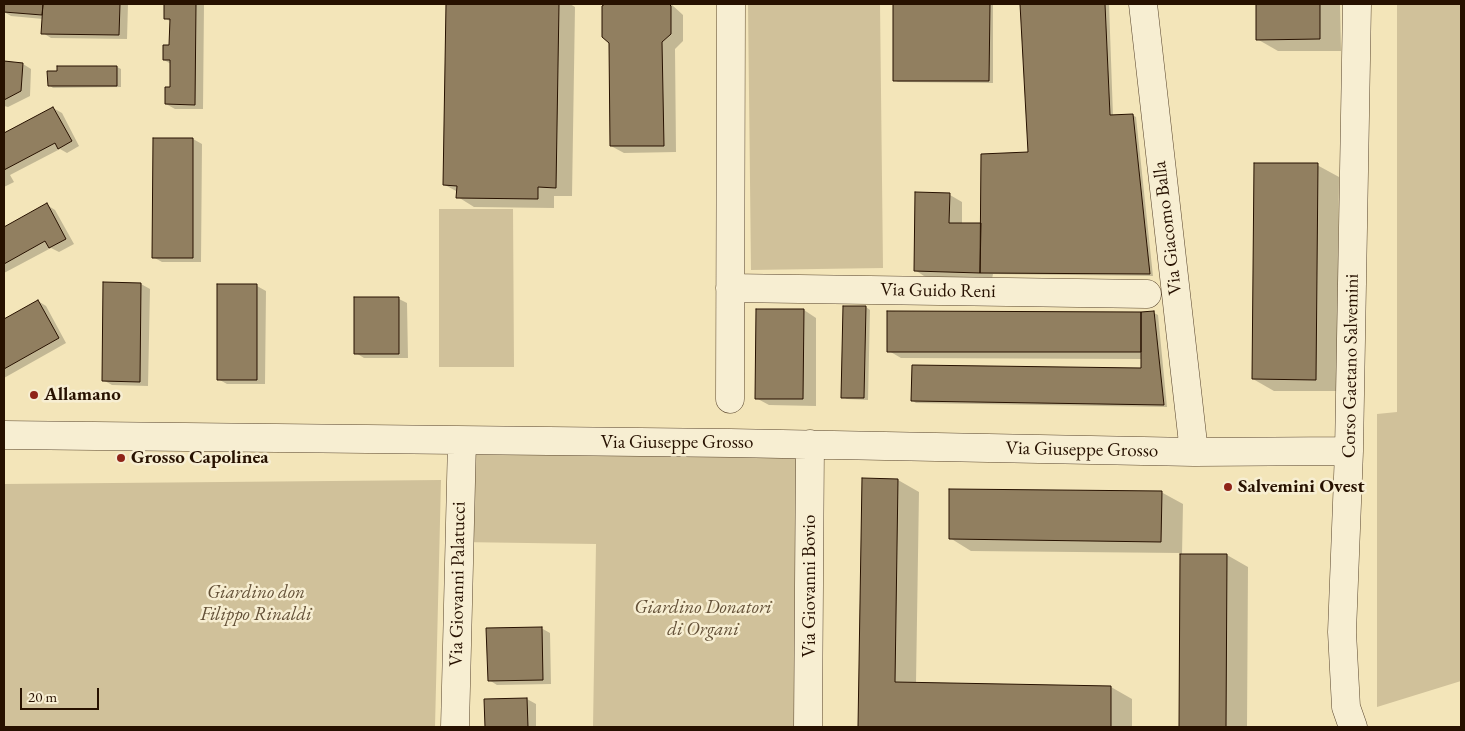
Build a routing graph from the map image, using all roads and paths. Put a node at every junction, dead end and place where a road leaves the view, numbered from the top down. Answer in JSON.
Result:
{"nodes":[{"id":1,"x":731,"y":4,"type":"edge"},
{"id":2,"x":1142,"y":4,"type":"edge"},
{"id":3,"x":1357,"y":4,"type":"edge"},
{"id":4,"x":730,"y":288,"type":"junction"},
{"id":5,"x":1147,"y":294,"type":"dead end"},
{"id":6,"x":730,"y":399,"type":"dead end"},
{"id":7,"x":4,"y":434,"type":"edge"},
{"id":8,"x":462,"y":441,"type":"junction"},
{"id":9,"x":810,"y":444,"type":"junction"},
{"id":10,"x":1350,"y":451,"type":"junction"},
{"id":11,"x":1194,"y":452,"type":"junction"},
{"id":12,"x":455,"y":727,"type":"edge"},
{"id":13,"x":808,"y":727,"type":"edge"},
{"id":14,"x":1353,"y":727,"type":"edge"}],
"edges":[{"from":1,"to":4,"type":"street"},
{"from":2,"to":11,"type":"street","name":"Via Giacomo Balla"},
{"from":3,"to":10,"type":"street","name":"Corso Gaetano Salvemini"},
{"from":4,"to":5,"type":"street","name":"Via Guido Reni"},
{"from":4,"to":6,"type":"street"},
{"from":7,"to":8,"type":"street","name":"Via Giuseppe Grosso"},
{"from":8,"to":9,"type":"street","name":"Via Giuseppe Grosso"},
{"from":8,"to":12,"type":"street","name":"Via Giovanni Palatucci"},
{"from":9,"to":11,"type":"street","name":"Via Giuseppe Grosso"},
{"from":9,"to":13,"type":"street","name":"Via Giovanni Bovio"},
{"from":10,"to":11,"type":"street","name":"Via Giuseppe Grosso"},
{"from":10,"to":14,"type":"street","name":"Corso Gaetano Salvemini"}]}
